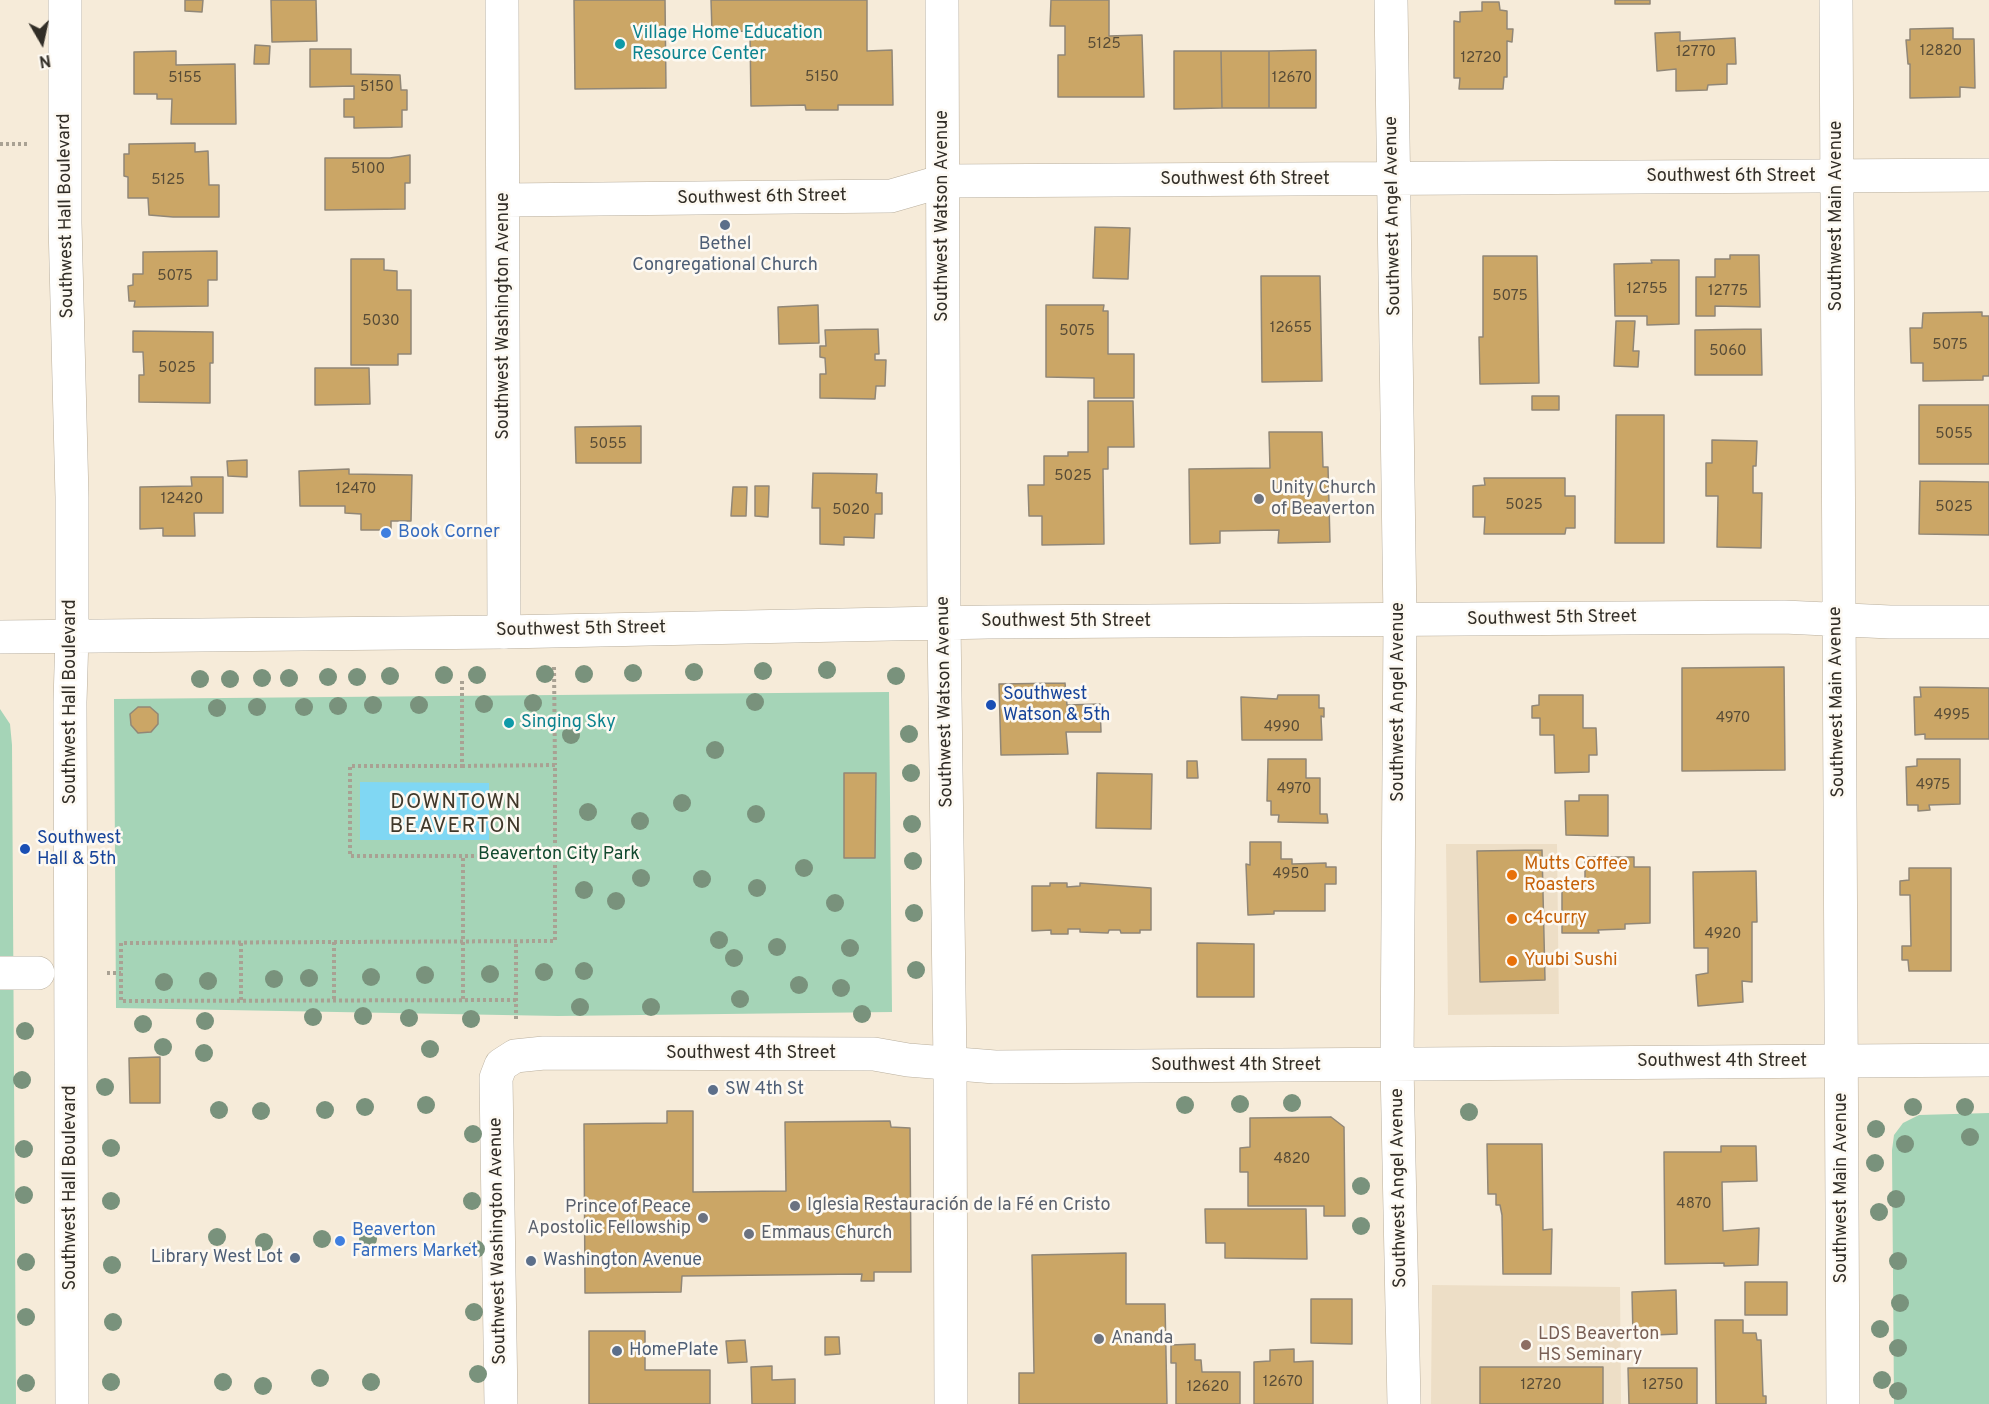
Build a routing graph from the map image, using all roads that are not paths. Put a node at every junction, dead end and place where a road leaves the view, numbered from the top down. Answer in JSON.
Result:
{"nodes":[{"id":1,"x":65,"y":0,"type":"edge"},
{"id":2,"x":502,"y":0,"type":"edge"},
{"id":3,"x":942,"y":0,"type":"edge"},
{"id":4,"x":1392,"y":0,"type":"edge"},
{"id":5,"x":1836,"y":0,"type":"edge"},
{"id":6,"x":1989,"y":175,"type":"edge"},
{"id":7,"x":1838,"y":177,"type":"junction"},
{"id":8,"x":1393,"y":179,"type":"junction"},
{"id":9,"x":943,"y":181,"type":"junction"},
{"id":10,"x":504,"y":200,"type":"junction"},
{"id":11,"x":1400,"y":620,"type":"junction"},
{"id":12,"x":1838,"y":620,"type":"junction"},
{"id":13,"x":1989,"y":622,"type":"edge"},
{"id":14,"x":944,"y":623,"type":"junction"},
{"id":15,"x":504,"y":632,"type":"junction"},
{"id":16,"x":72,"y":635,"type":"junction"},
{"id":17,"x":0,"y":636,"type":"edge"},
{"id":18,"x":0,"y":973,"type":"edge"},
{"id":19,"x":38,"y":973,"type":"dead end"},
{"id":20,"x":1989,"y":1060,"type":"edge"},
{"id":21,"x":1842,"y":1061,"type":"junction"},
{"id":22,"x":950,"y":1064,"type":"junction"},
{"id":23,"x":1397,"y":1065,"type":"junction"},
{"id":24,"x":505,"y":1067,"type":"joint"},
{"id":25,"x":72,"y":1404,"type":"edge"},
{"id":26,"x":501,"y":1404,"type":"edge"},
{"id":27,"x":951,"y":1404,"type":"edge"},
{"id":28,"x":1404,"y":1404,"type":"edge"},
{"id":29,"x":1843,"y":1404,"type":"edge"}],
"edges":[{"from":1,"to":16,"type":"street","name":"Southwest Hall Boulevard"},
{"from":2,"to":10,"type":"street","name":"Southwest Washington Avenue"},
{"from":3,"to":9,"type":"street","name":"Southwest Watson Avenue"},
{"from":4,"to":8,"type":"street","name":"Southwest Angel Avenue"},
{"from":5,"to":7,"type":"street","name":"Southwest Main Avenue"},
{"from":6,"to":7,"type":"street","name":"Southwest 6th Street"},
{"from":7,"to":8,"type":"street","name":"Southwest 6th Street"},
{"from":7,"to":12,"type":"street","name":"Southwest Main Avenue"},
{"from":8,"to":9,"type":"street","name":"Southwest 6th Street"},
{"from":8,"to":11,"type":"street","name":"Southwest Angel Avenue"},
{"from":9,"to":10,"type":"street","name":"Southwest 6th Street"},
{"from":9,"to":14,"type":"street","name":"Southwest Watson Avenue"},
{"from":10,"to":15,"type":"street","name":"Southwest Washington Avenue"},
{"from":11,"to":12,"type":"street","name":"Southwest 5th Street"},
{"from":11,"to":14,"type":"street","name":"Southwest 5th Street"},
{"from":11,"to":23,"type":"street","name":"Southwest Angel Avenue"},
{"from":12,"to":13,"type":"street","name":"Southwest 5th Street"},
{"from":12,"to":21,"type":"street","name":"Southwest Main Avenue"},
{"from":14,"to":15,"type":"street","name":"Southwest 5th Street"},
{"from":14,"to":22,"type":"street","name":"Southwest Watson Avenue"},
{"from":15,"to":16,"type":"street","name":"Southwest 5th Street"},
{"from":16,"to":17,"type":"street","name":"Southwest 5th Street"},
{"from":16,"to":25,"type":"street","name":"Southwest Hall Boulevard"},
{"from":18,"to":19,"type":"street"},
{"from":20,"to":21,"type":"street","name":"Southwest 4th Street"},
{"from":21,"to":23,"type":"street","name":"Southwest 4th Street"},
{"from":21,"to":29,"type":"street","name":"Southwest Main Avenue"},
{"from":22,"to":23,"type":"street","name":"Southwest 4th Street"},
{"from":22,"to":24,"type":"street","name":"Southwest 4th Street"},
{"from":22,"to":27,"type":"street","name":"Southwest Watson Avenue"},
{"from":23,"to":28,"type":"street","name":"Southwest Angel Avenue"},
{"from":24,"to":26,"type":"street","name":"Southwest Washington Avenue"}]}
